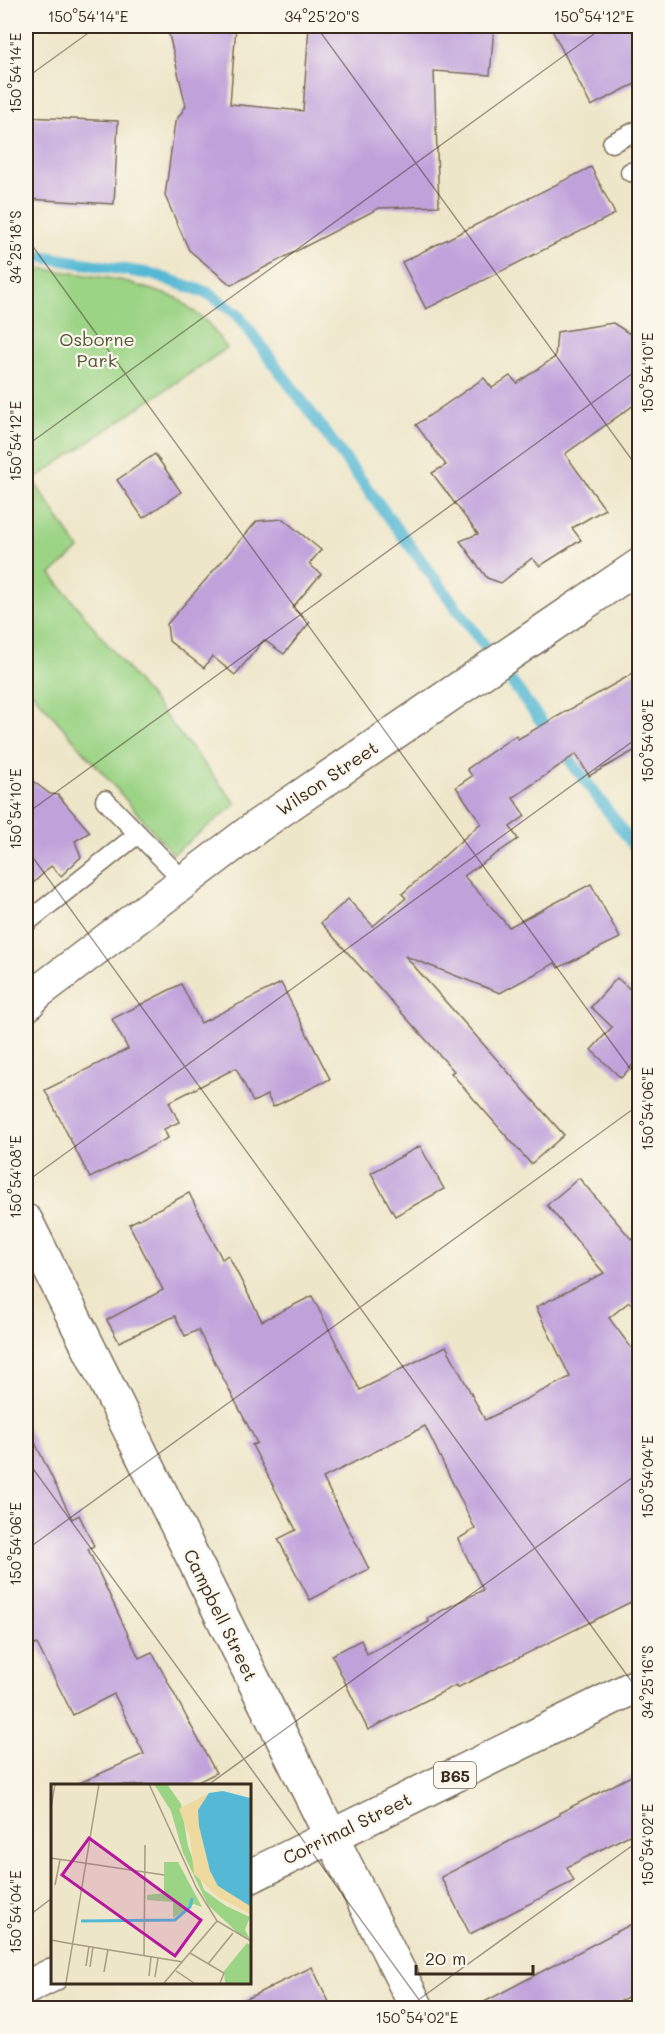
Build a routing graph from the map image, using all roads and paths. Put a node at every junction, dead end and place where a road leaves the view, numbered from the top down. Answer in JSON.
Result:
{"nodes":[{"id":1,"x":639,"y":129,"type":"edge"},
{"id":2,"x":612,"y":143,"type":"dead end"},
{"id":3,"x":639,"y":565,"type":"edge"},
{"id":4,"x":105,"y":800,"type":"dead end"},
{"id":5,"x":138,"y":834,"type":"junction"},
{"id":6,"x":185,"y":882,"type":"junction"},
{"id":7,"x":26,"y":923,"type":"edge"},
{"id":8,"x":26,"y":1005,"type":"edge"},
{"id":9,"x":26,"y":1221,"type":"edge"},
{"id":10,"x":639,"y":1684,"type":"edge"},
{"id":11,"x":331,"y":1836,"type":"junction"},
{"id":12,"x":250,"y":1876,"type":"edge"},
{"id":13,"x":51,"y":1976,"type":"edge"},
{"id":14,"x":26,"y":1989,"type":"edge"},
{"id":15,"x":417,"y":2008,"type":"edge"}],
"edges":[{"from":1,"to":2,"type":"lane"},
{"from":3,"to":6,"type":"street","name":"Wilson Street"},
{"from":4,"to":5,"type":"lane"},
{"from":5,"to":6,"type":"lane"},
{"from":5,"to":7,"type":"lane"},
{"from":6,"to":8,"type":"street","name":"Wilson Street"},
{"from":9,"to":11,"type":"street","name":"Campbell Street"},
{"from":10,"to":11,"type":"street","name":"Corrimal Street","number":"B65"},
{"from":11,"to":12,"type":"street","name":"Corrimal Street","number":"B65"},
{"from":11,"to":15,"type":"street","name":"Campbell Street"},
{"from":13,"to":14,"type":"street"}]}
